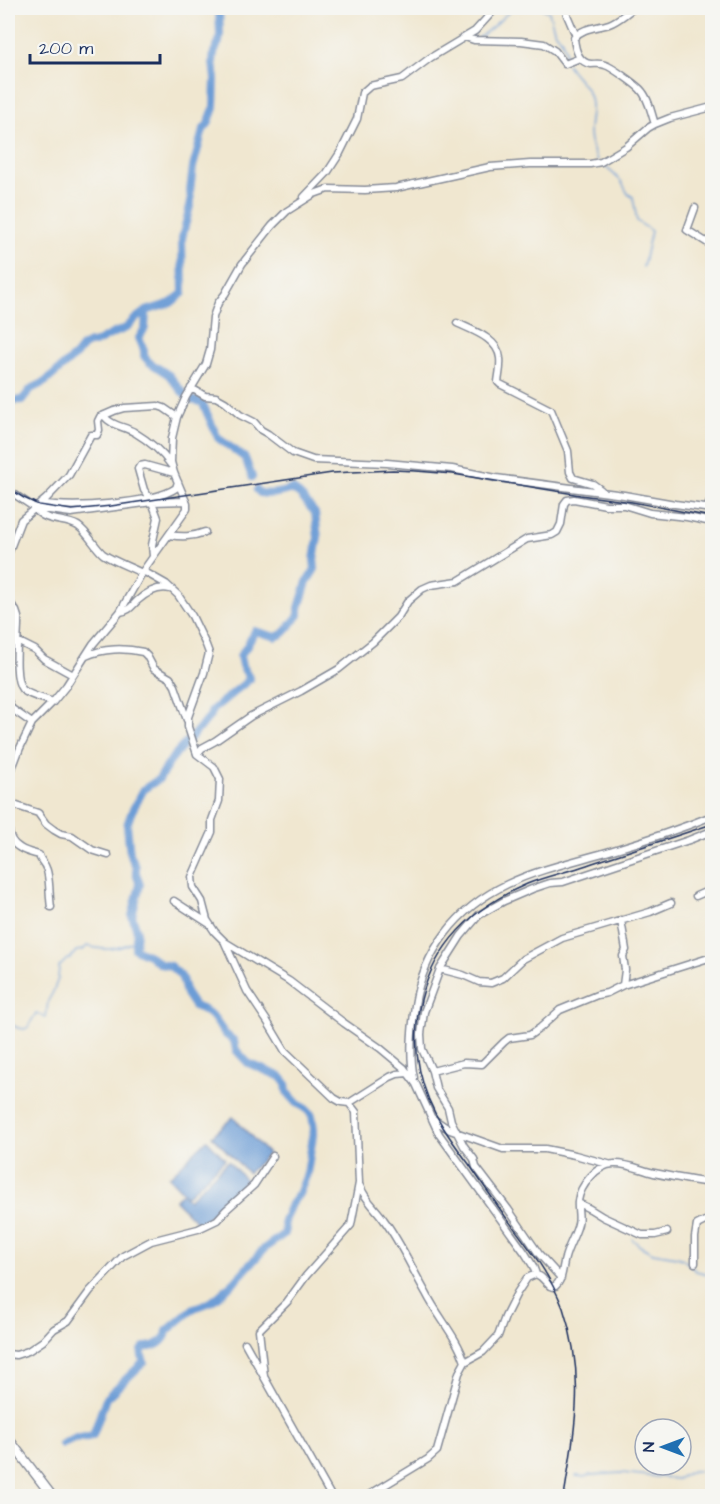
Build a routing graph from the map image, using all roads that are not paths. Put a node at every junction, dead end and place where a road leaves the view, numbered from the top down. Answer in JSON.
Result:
{"nodes":[{"id":1,"x":496,"y":8,"type":"edge"},
{"id":2,"x":567,"y":8,"type":"edge"},
{"id":3,"x":634,"y":8,"type":"edge"},
{"id":4,"x":576,"y":36,"type":"junction"},
{"id":5,"x":465,"y":38,"type":"junction"},
{"id":6,"x":580,"y":58,"type":"junction"},
{"id":7,"x":712,"y":107,"type":"edge"},
{"id":8,"x":655,"y":124,"type":"junction"},
{"id":9,"x":296,"y":205,"type":"junction"},
{"id":10,"x":695,"y":208,"type":"dead end"},
{"id":11,"x":712,"y":251,"type":"edge"},
{"id":12,"x":457,"y":323,"type":"dead end"},
{"id":13,"x":191,"y":388,"type":"junction"},
{"id":14,"x":104,"y":416,"type":"junction"},
{"id":15,"x":177,"y":417,"type":"junction"},
{"id":16,"x":174,"y":470,"type":"junction"},
{"id":17,"x":178,"y":481,"type":"junction"},
{"id":18,"x":8,"y":490,"type":"edge"},
{"id":19,"x":604,"y":493,"type":"junction"},
{"id":20,"x":712,"y":498,"type":"edge"},
{"id":21,"x":151,"y":500,"type":"junction"},
{"id":22,"x":186,"y":501,"type":"junction"},
{"id":23,"x":42,"y":503,"type":"junction"},
{"id":24,"x":34,"y":508,"type":"junction"},
{"id":25,"x":710,"y":509,"type":"edge"},
{"id":26,"x":712,"y":522,"type":"edge"},
{"id":27,"x":205,"y":532,"type":"dead end"},
{"id":28,"x":169,"y":535,"type":"junction"},
{"id":29,"x":8,"y":554,"type":"edge"},
{"id":30,"x":153,"y":555,"type":"junction"},
{"id":31,"x":142,"y":572,"type":"junction"},
{"id":32,"x":174,"y":591,"type":"junction"},
{"id":33,"x":8,"y":600,"type":"edge"},
{"id":34,"x":120,"y":612,"type":"junction"},
{"id":35,"x":8,"y":641,"type":"edge"},
{"id":36,"x":18,"y":643,"type":"junction"},
{"id":37,"x":85,"y":656,"type":"junction"},
{"id":38,"x":73,"y":675,"type":"junction"},
{"id":39,"x":8,"y":701,"type":"edge"},
{"id":40,"x":53,"y":702,"type":"junction"},
{"id":41,"x":188,"y":722,"type":"junction"},
{"id":42,"x":32,"y":723,"type":"junction"},
{"id":43,"x":197,"y":754,"type":"junction"},
{"id":44,"x":8,"y":779,"type":"edge"},
{"id":45,"x":11,"y":802,"type":"edge"},
{"id":46,"x":712,"y":816,"type":"edge"},
{"id":47,"x":8,"y":827,"type":"edge"},
{"id":48,"x":712,"y":831,"type":"edge"},
{"id":49,"x":8,"y":848,"type":"edge"},
{"id":50,"x":19,"y":848,"type":"junction"},
{"id":51,"x":108,"y":855,"type":"dead end"},
{"id":52,"x":712,"y":889,"type":"edge"},
{"id":53,"x":696,"y":896,"type":"dead end"},
{"id":54,"x":174,"y":901,"type":"dead end"},
{"id":55,"x":671,"y":903,"type":"dead end"},
{"id":56,"x":51,"y":908,"type":"dead end"},
{"id":57,"x":621,"y":920,"type":"junction"},
{"id":58,"x":209,"y":924,"type":"junction"},
{"id":59,"x":225,"y":942,"type":"junction"},
{"id":60,"x":712,"y":957,"type":"edge"},
{"id":61,"x":440,"y":969,"type":"junction"},
{"id":62,"x":623,"y":985,"type":"junction"},
{"id":63,"x":432,"y":1071,"type":"junction"},
{"id":64,"x":408,"y":1073,"type":"junction"},
{"id":65,"x":416,"y":1084,"type":"junction"},
{"id":66,"x":349,"y":1103,"type":"junction"},
{"id":67,"x":430,"y":1116,"type":"junction"},
{"id":68,"x":458,"y":1132,"type":"junction"},
{"id":69,"x":273,"y":1156,"type":"dead end"},
{"id":70,"x":609,"y":1164,"type":"junction"},
{"id":71,"x":359,"y":1182,"type":"junction"},
{"id":72,"x":712,"y":1183,"type":"edge"},
{"id":73,"x":712,"y":1194,"type":"edge"},
{"id":74,"x":578,"y":1203,"type":"junction"},
{"id":75,"x":712,"y":1212,"type":"edge"},
{"id":76,"x":712,"y":1219,"type":"edge"},
{"id":77,"x":667,"y":1232,"type":"dead end"},
{"id":78,"x":695,"y":1263,"type":"dead end"},
{"id":79,"x":536,"y":1274,"type":"junction"},
{"id":80,"x":561,"y":1278,"type":"junction"},
{"id":81,"x":245,"y":1343,"type":"dead end"},
{"id":82,"x":8,"y":1354,"type":"edge"},
{"id":83,"x":465,"y":1362,"type":"junction"},
{"id":84,"x":264,"y":1376,"type":"junction"},
{"id":85,"x":8,"y":1438,"type":"edge"},
{"id":86,"x":52,"y":1497,"type":"edge"},
{"id":87,"x":331,"y":1497,"type":"edge"},
{"id":88,"x":367,"y":1497,"type":"edge"}],
"edges":[{"from":1,"to":5,"type":"street"},
{"from":2,"to":4,"type":"street"},
{"from":3,"to":4,"type":"street"},
{"from":4,"to":6,"type":"street"},
{"from":5,"to":6,"type":"street"},
{"from":5,"to":9,"type":"street"},
{"from":6,"to":8,"type":"street"},
{"from":7,"to":8,"type":"street"},
{"from":8,"to":9,"type":"street"},
{"from":9,"to":13,"type":"street"},
{"from":10,"to":11,"type":"street"},
{"from":12,"to":19,"type":"street"},
{"from":13,"to":15,"type":"street"},
{"from":13,"to":19,"type":"street"},
{"from":14,"to":15,"type":"street"},
{"from":14,"to":16,"type":"street"},
{"from":14,"to":23,"type":"street"},
{"from":15,"to":16,"type":"street"},
{"from":16,"to":17,"type":"street"},
{"from":16,"to":21,"type":"street"},
{"from":17,"to":21,"type":"street"},
{"from":17,"to":22,"type":"street"},
{"from":18,"to":24,"type":"street"},
{"from":19,"to":25,"type":"street"},
{"from":20,"to":25,"type":"street"},
{"from":21,"to":22,"type":"street"},
{"from":21,"to":23,"type":"street"},
{"from":21,"to":24,"type":"street"},
{"from":21,"to":30,"type":"street"},
{"from":22,"to":28,"type":"street"},
{"from":23,"to":24,"type":"street"},
{"from":24,"to":29,"type":"street"},
{"from":24,"to":31,"type":"street"},
{"from":26,"to":43,"type":"street"},
{"from":27,"to":28,"type":"street"},
{"from":28,"to":30,"type":"street"},
{"from":30,"to":31,"type":"street"},
{"from":31,"to":32,"type":"street"},
{"from":31,"to":34,"type":"street"},
{"from":32,"to":34,"type":"street"},
{"from":32,"to":41,"type":"street"},
{"from":33,"to":36,"type":"street"},
{"from":34,"to":37,"type":"street"},
{"from":35,"to":36,"type":"street"},
{"from":36,"to":38,"type":"street"},
{"from":36,"to":40,"type":"street"},
{"from":37,"to":38,"type":"street"},
{"from":37,"to":41,"type":"street"},
{"from":38,"to":40,"type":"street"},
{"from":39,"to":42,"type":"street"},
{"from":40,"to":42,"type":"street"},
{"from":41,"to":43,"type":"street"},
{"from":42,"to":44,"type":"street"},
{"from":43,"to":58,"type":"street"},
{"from":45,"to":47,"type":"street"},
{"from":45,"to":51,"type":"street"},
{"from":46,"to":65,"type":"street"},
{"from":47,"to":50,"type":"street"},
{"from":48,"to":61,"type":"street"},
{"from":49,"to":50,"type":"street"},
{"from":50,"to":56,"type":"street"},
{"from":52,"to":53,"type":"street"},
{"from":54,"to":58,"type":"street"},
{"from":55,"to":57,"type":"street"},
{"from":57,"to":61,"type":"street"},
{"from":57,"to":62,"type":"street"},
{"from":58,"to":59,"type":"street"},
{"from":59,"to":64,"type":"street"},
{"from":59,"to":66,"type":"street"},
{"from":60,"to":62,"type":"street"},
{"from":61,"to":63,"type":"street"},
{"from":62,"to":63,"type":"street"},
{"from":63,"to":68,"type":"street"},
{"from":64,"to":65,"type":"street"},
{"from":64,"to":66,"type":"street"},
{"from":65,"to":67,"type":"street"},
{"from":66,"to":71,"type":"street"},
{"from":67,"to":68,"type":"street"},
{"from":67,"to":79,"type":"street"},
{"from":68,"to":70,"type":"street"},
{"from":68,"to":80,"type":"street"},
{"from":69,"to":82,"type":"street"},
{"from":70,"to":72,"type":"street"},
{"from":70,"to":74,"type":"street"},
{"from":71,"to":83,"type":"street"},
{"from":71,"to":84,"type":"street"},
{"from":73,"to":75,"type":"street"},
{"from":74,"to":77,"type":"street"},
{"from":74,"to":80,"type":"street"},
{"from":76,"to":78,"type":"street"},
{"from":79,"to":80,"type":"street"},
{"from":79,"to":83,"type":"street"},
{"from":81,"to":84,"type":"street"},
{"from":83,"to":88,"type":"street"},
{"from":84,"to":87,"type":"street"},
{"from":85,"to":86,"type":"highway"}]}
